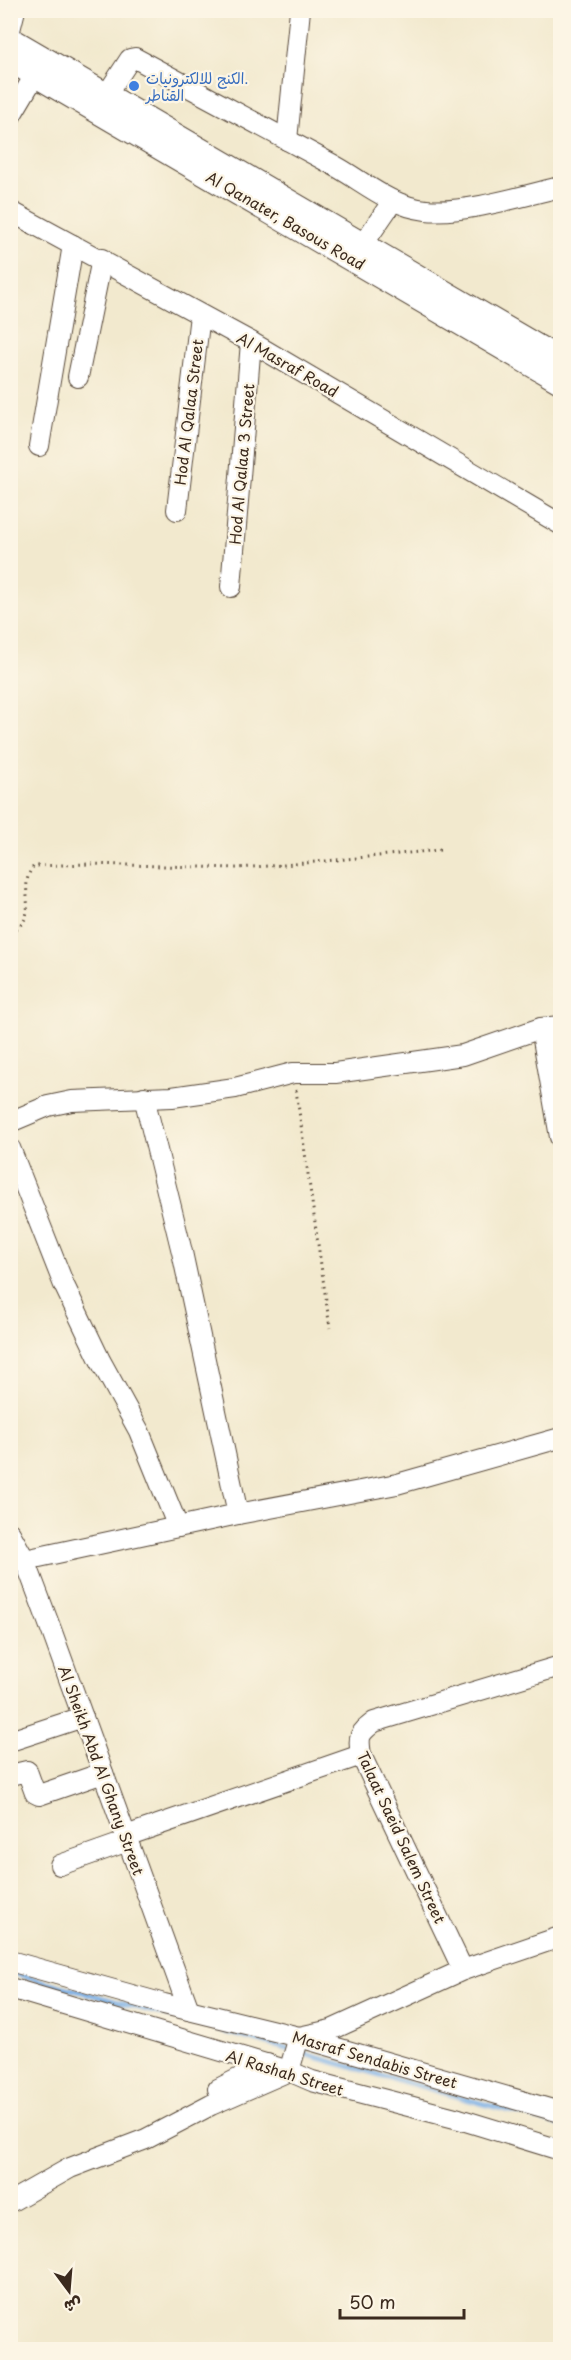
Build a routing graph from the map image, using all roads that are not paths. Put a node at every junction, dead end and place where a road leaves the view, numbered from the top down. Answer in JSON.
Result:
{"nodes":[{"id":1,"x":15,"y":10,"type":"edge"},
{"id":2,"x":300,"y":10,"type":"edge"},
{"id":3,"x":10,"y":30,"type":"edge"},
{"id":4,"x":10,"y":39,"type":"edge"},
{"id":5,"x":10,"y":60,"type":"edge"},
{"id":6,"x":35,"y":75,"type":"junction"},
{"id":7,"x":107,"y":94,"type":"junction"},
{"id":8,"x":10,"y":117,"type":"edge"},
{"id":9,"x":287,"y":140,"type":"junction"},
{"id":10,"x":561,"y":187,"type":"edge"},
{"id":11,"x":392,"y":202,"type":"junction"},
{"id":12,"x":10,"y":212,"type":"edge"},
{"id":13,"x":74,"y":244,"type":"junction"},
{"id":14,"x":358,"y":252,"type":"junction"},
{"id":15,"x":102,"y":259,"type":"junction"},
{"id":16,"x":200,"y":315,"type":"junction"},
{"id":17,"x":250,"y":342,"type":"junction"},
{"id":18,"x":561,"y":360,"type":"edge"},
{"id":19,"x":78,"y":377,"type":"dead end"},
{"id":20,"x":561,"y":381,"type":"edge"},
{"id":21,"x":39,"y":446,"type":"dead end"},
{"id":22,"x":177,"y":510,"type":"dead end"},
{"id":23,"x":561,"y":524,"type":"edge"},
{"id":24,"x":231,"y":587,"type":"dead end"},
{"id":25,"x":551,"y":1027,"type":"edge"},
{"id":26,"x":144,"y":1097,"type":"junction"},
{"id":27,"x":10,"y":1122,"type":"edge"},
{"id":28,"x":561,"y":1137,"type":"edge"},
{"id":29,"x":10,"y":1148,"type":"edge"},
{"id":30,"x":561,"y":1438,"type":"edge"},
{"id":31,"x":238,"y":1514,"type":"junction"},
{"id":32,"x":178,"y":1527,"type":"junction"},
{"id":33,"x":10,"y":1533,"type":"edge"},
{"id":34,"x":25,"y":1560,"type":"junction"},
{"id":35,"x":561,"y":1666,"type":"edge"},
{"id":36,"x":83,"y":1717,"type":"junction"},
{"id":37,"x":10,"y":1741,"type":"edge"},
{"id":38,"x":361,"y":1755,"type":"junction"},
{"id":39,"x":103,"y":1773,"type":"junction"},
{"id":40,"x":10,"y":1775,"type":"edge"},
{"id":41,"x":127,"y":1839,"type":"junction"},
{"id":42,"x":60,"y":1865,"type":"dead end"},
{"id":43,"x":561,"y":1937,"type":"edge"},
{"id":44,"x":10,"y":1961,"type":"edge"},
{"id":45,"x":464,"y":1970,"type":"junction"},
{"id":46,"x":10,"y":1988,"type":"edge"},
{"id":47,"x":189,"y":2010,"type":"junction"},
{"id":48,"x":299,"y":2037,"type":"junction"},
{"id":49,"x":267,"y":2064,"type":"junction"},
{"id":50,"x":289,"y":2071,"type":"junction"},
{"id":51,"x":561,"y":2112,"type":"edge"},
{"id":52,"x":561,"y":2150,"type":"edge"},
{"id":53,"x":10,"y":2188,"type":"edge"},
{"id":54,"x":10,"y":2202,"type":"edge"}],
"edges":[{"from":1,"to":3,"type":"street"},
{"from":2,"to":9,"type":"street"},
{"from":4,"to":7,"type":"main road","name":"Al Qanater, Basous Road"},
{"from":5,"to":6,"type":"main road","name":"Al Qanater, Basous Road"},
{"from":6,"to":8,"type":"street"},
{"from":6,"to":14,"type":"main road","name":"Al Qanater, Basous Road"},
{"from":7,"to":9,"type":"street"},
{"from":7,"to":14,"type":"main road","name":"Al Qanater, Basous Road"},
{"from":9,"to":11,"type":"street"},
{"from":10,"to":11,"type":"street"},
{"from":11,"to":14,"type":"street"},
{"from":12,"to":13,"type":"street","name":"Al Masraf Road"},
{"from":13,"to":15,"type":"street","name":"Al Masraf Road"},
{"from":13,"to":21,"type":"street"},
{"from":14,"to":18,"type":"main road","name":"Al Qanater, Basous Road"},
{"from":14,"to":20,"type":"main road","name":"Al Qanater, Basous Road"},
{"from":15,"to":16,"type":"street","name":"Al Masraf Road"},
{"from":15,"to":19,"type":"street"},
{"from":16,"to":17,"type":"street","name":"Al Masraf Road"},
{"from":16,"to":22,"type":"street","name":"Hod Al Qalaa Street"},
{"from":17,"to":23,"type":"street","name":"Al Masraf Road"},
{"from":17,"to":24,"type":"street","name":"Hod Al Qalaa 3 Street"},
{"from":25,"to":26,"type":"street"},
{"from":25,"to":28,"type":"street"},
{"from":26,"to":27,"type":"street"},
{"from":26,"to":31,"type":"street"},
{"from":29,"to":32,"type":"street"},
{"from":30,"to":31,"type":"street"},
{"from":31,"to":32,"type":"street"},
{"from":32,"to":34,"type":"street"},
{"from":33,"to":34,"type":"street","name":"Al Sheikh Abd Al Ghany Street"},
{"from":34,"to":36,"type":"street","name":"Al Sheikh Abd Al Ghany Street"},
{"from":35,"to":38,"type":"street","name":"Talaat Saeid Salem Street"},
{"from":36,"to":37,"type":"street"},
{"from":36,"to":39,"type":"street","name":"Al Sheikh Abd Al Ghany Street"},
{"from":38,"to":41,"type":"street"},
{"from":38,"to":45,"type":"street","name":"Talaat Saeid Salem Street"},
{"from":39,"to":40,"type":"street"},
{"from":39,"to":41,"type":"street","name":"Al Sheikh Abd Al Ghany Street"},
{"from":41,"to":42,"type":"street"},
{"from":41,"to":47,"type":"street","name":"Al Sheikh Abd Al Ghany Street"},
{"from":43,"to":45,"type":"street"},
{"from":44,"to":47,"type":"street"},
{"from":45,"to":48,"type":"street"},
{"from":46,"to":49,"type":"street","name":"Al Rashah Street"},
{"from":47,"to":48,"type":"street","name":"Masraf Sendabis Street"},
{"from":48,"to":50,"type":"street"},
{"from":48,"to":51,"type":"street","name":"Masraf Sendabis Street"},
{"from":49,"to":50,"type":"street","name":"Al Rashah Street"},
{"from":49,"to":53,"type":"street"},
{"from":50,"to":52,"type":"street","name":"Al Rashah Street"},
{"from":50,"to":54,"type":"street"}]}
